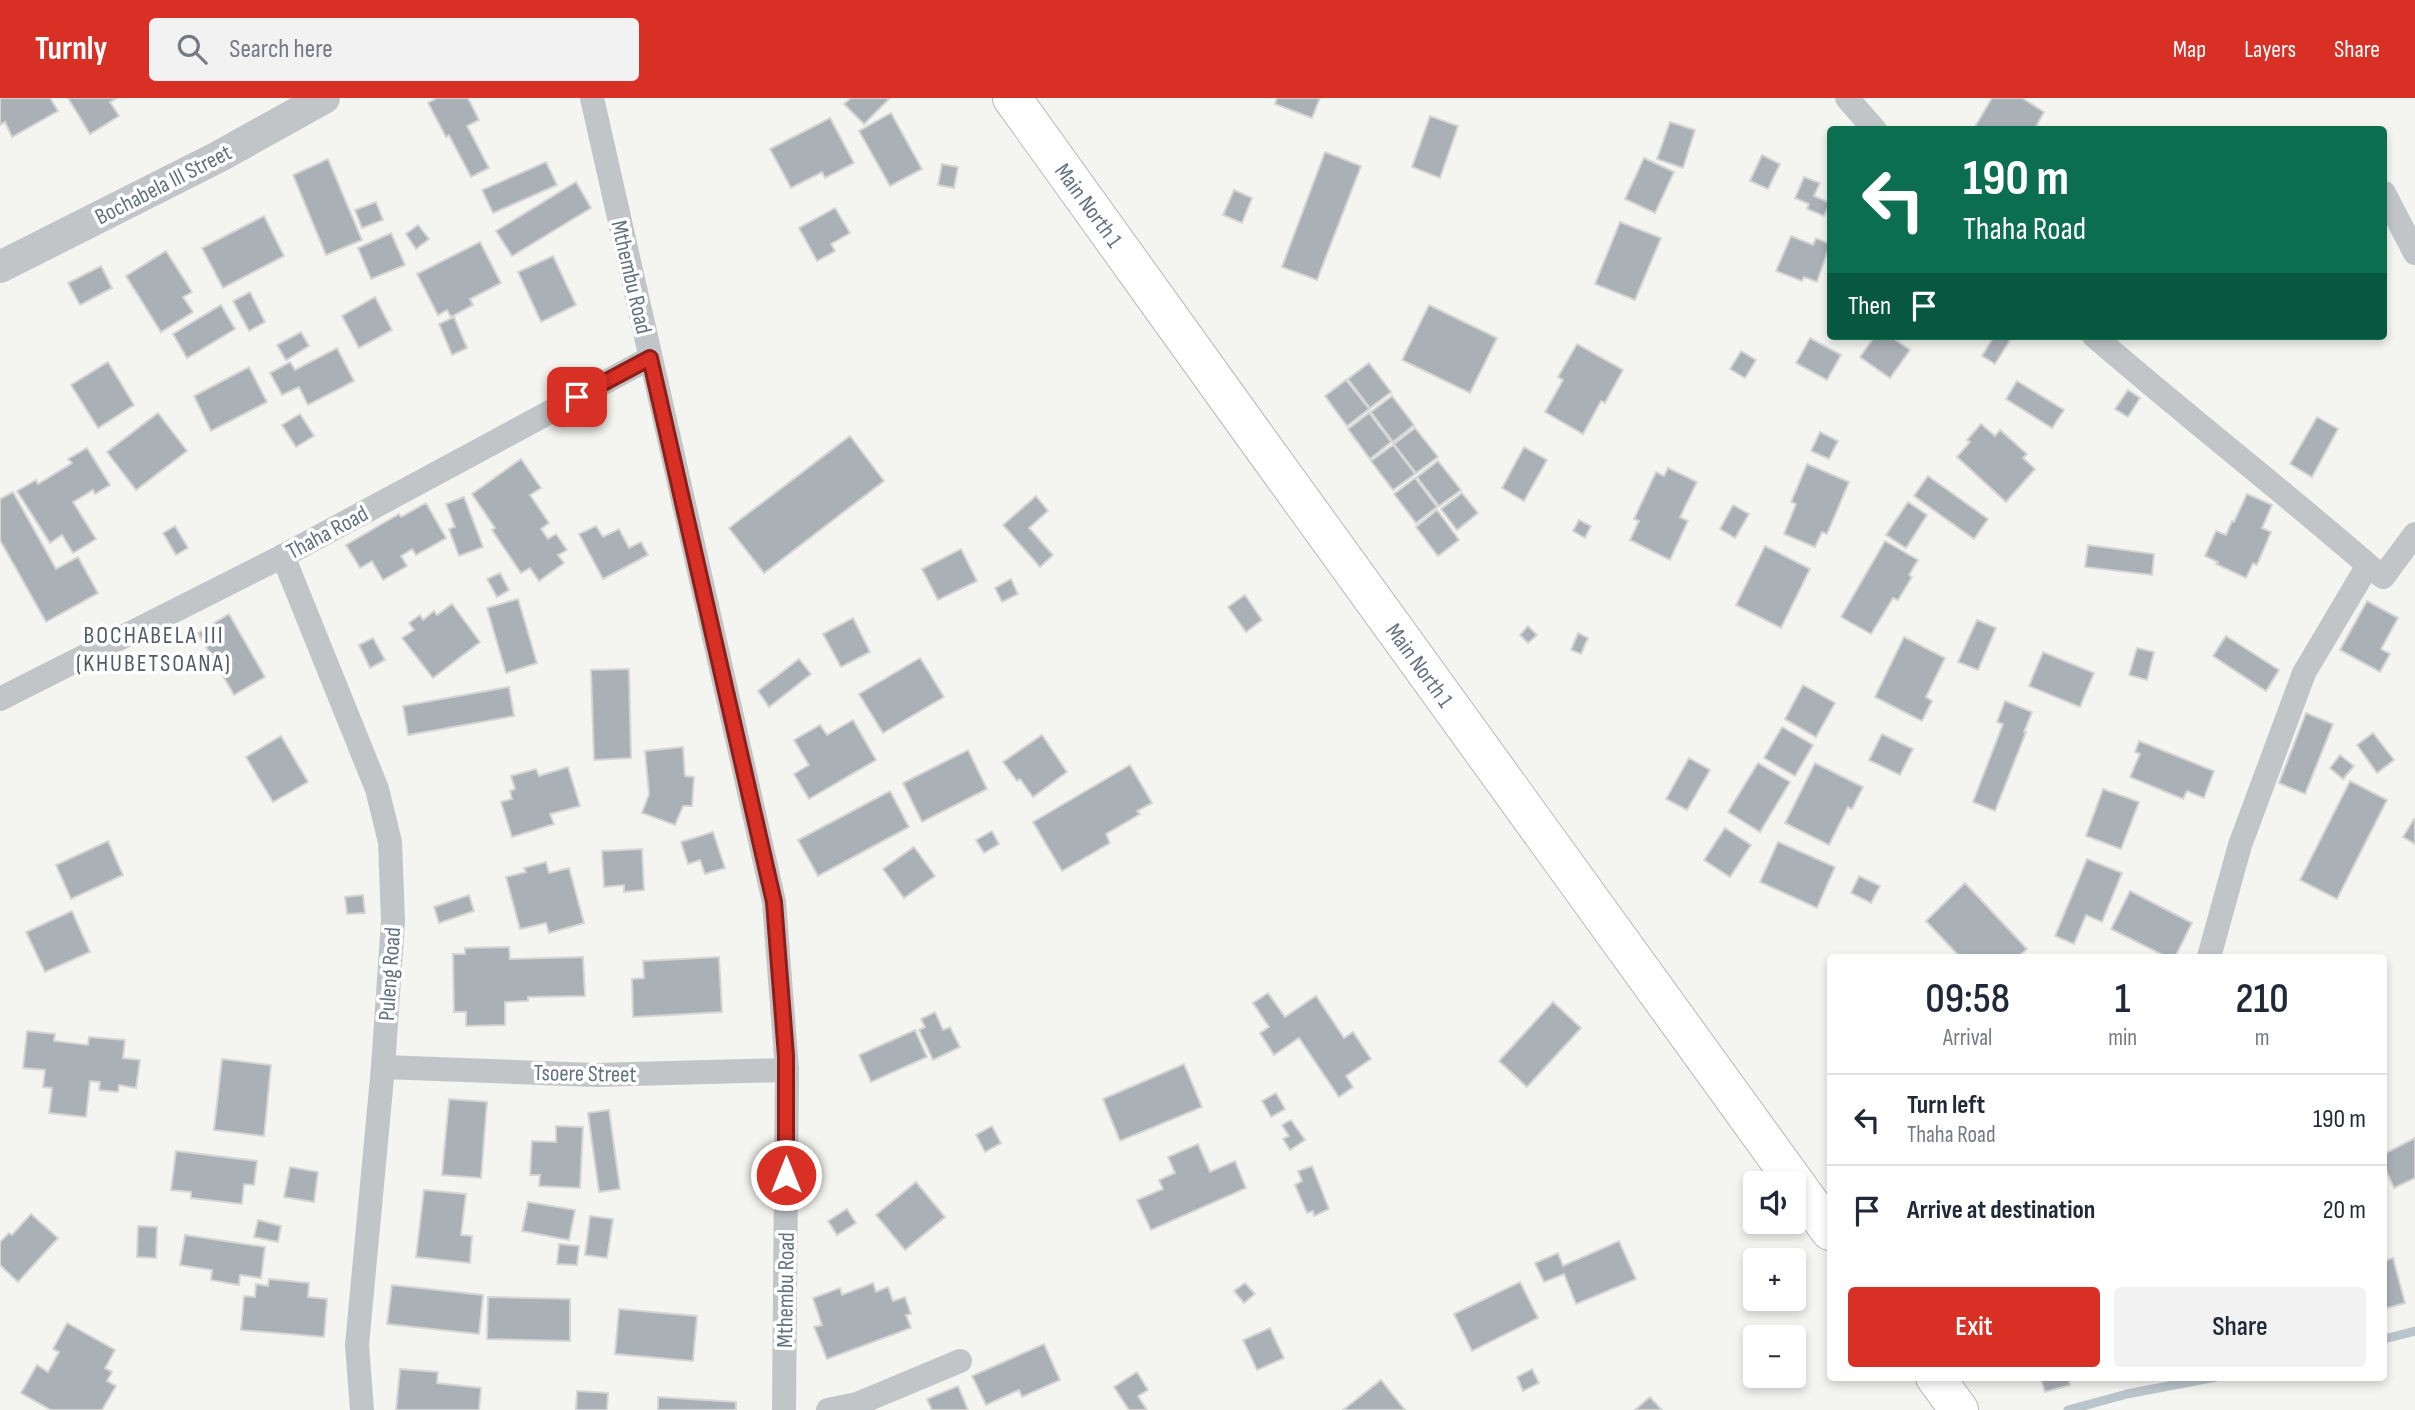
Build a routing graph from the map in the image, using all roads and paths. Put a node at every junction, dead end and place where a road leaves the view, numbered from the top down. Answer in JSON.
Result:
{"nodes":[{"id":1,"x":324,"y":98,"type":"edge"},
{"id":2,"x":592,"y":98,"type":"edge"},
{"id":3,"x":1013,"y":98,"type":"edge"},
{"id":4,"x":1847,"y":98,"type":"edge"},
{"id":5,"x":1872,"y":126,"type":"edge"},
{"id":6,"x":2387,"y":200,"type":"edge"},
{"id":7,"x":2415,"y":253,"type":"edge"},
{"id":8,"x":0,"y":267,"type":"edge"},
{"id":9,"x":2099,"y":340,"type":"edge"},
{"id":10,"x":650,"y":358,"type":"junction"},
{"id":11,"x":2415,"y":534,"type":"edge"},
{"id":12,"x":283,"y":556,"type":"junction"},
{"id":13,"x":2368,"y":565,"type":"junction"},
{"id":14,"x":0,"y":699,"type":"edge"},
{"id":15,"x":2210,"y":954,"type":"edge"},
{"id":16,"x":383,"y":1067,"type":"junction"},
{"id":17,"x":787,"y":1070,"type":"junction"},
{"id":18,"x":1827,"y":1227,"type":"edge"},
{"id":19,"x":960,"y":1361,"type":"dead end"},
{"id":20,"x":362,"y":1410,"type":"edge"},
{"id":21,"x":784,"y":1410,"type":"edge"},
{"id":22,"x":828,"y":1410,"type":"edge"}],
"edges":[{"from":1,"to":8,"type":"street","name":"Bochabela III Street"},
{"from":2,"to":10,"type":"street","name":"Mthembu Road"},
{"from":3,"to":18,"type":"main road","name":"Main North 1"},
{"from":4,"to":5,"type":"street"},
{"from":6,"to":7,"type":"street"},
{"from":9,"to":13,"type":"street"},
{"from":10,"to":12,"type":"street","name":"Thaha Road"},
{"from":10,"to":17,"type":"street","name":"Mthembu Road"},
{"from":11,"to":13,"type":"street"},
{"from":12,"to":14,"type":"street","name":"Thaha Road"},
{"from":12,"to":16,"type":"street","name":"Puleng Road"},
{"from":13,"to":15,"type":"street"},
{"from":16,"to":17,"type":"street","name":"Tsoere Street"},
{"from":16,"to":20,"type":"street","name":"Puleng Road"},
{"from":17,"to":21,"type":"street","name":"Mthembu Road"},
{"from":19,"to":22,"type":"street"}]}
